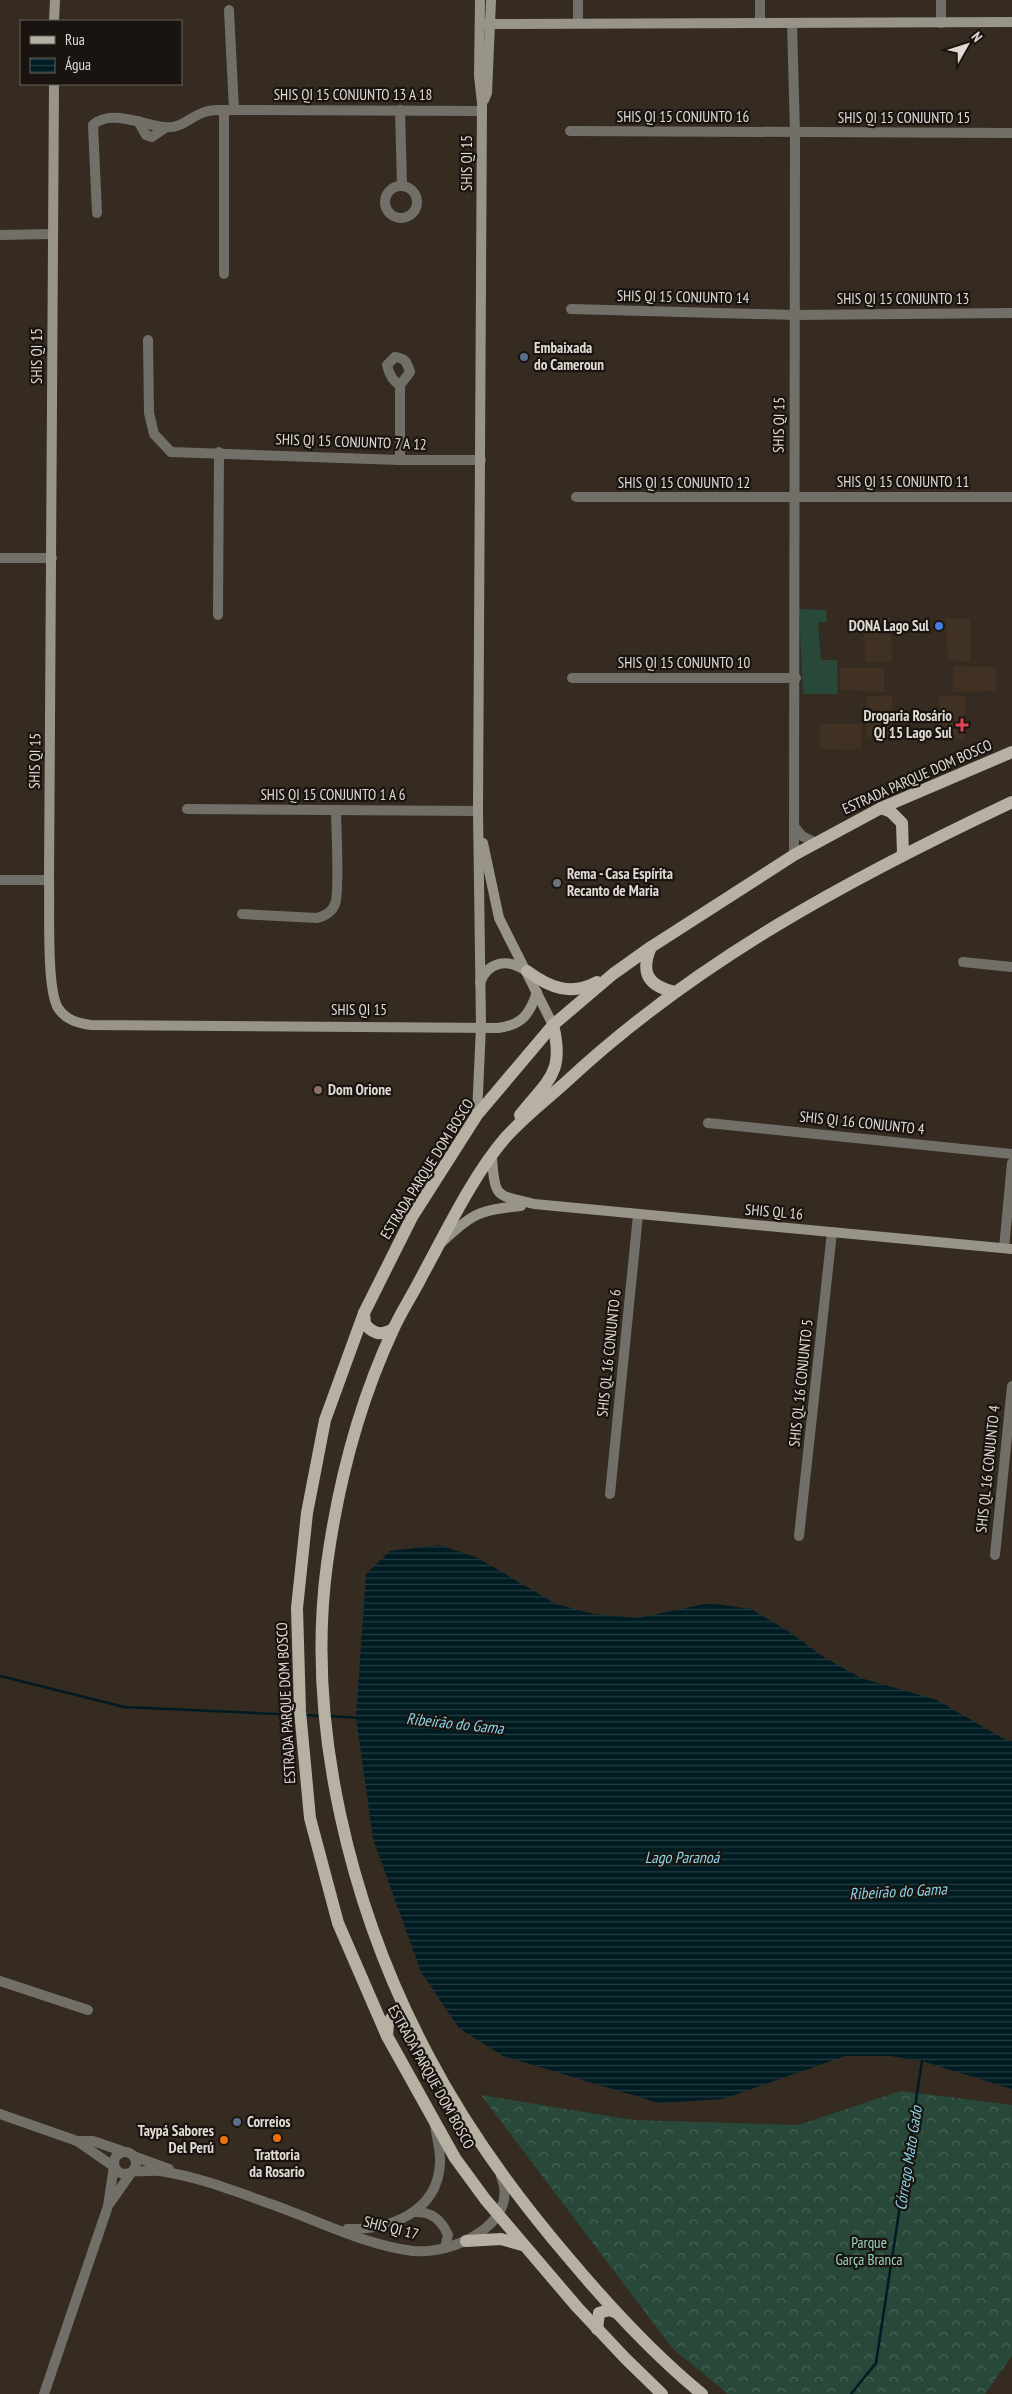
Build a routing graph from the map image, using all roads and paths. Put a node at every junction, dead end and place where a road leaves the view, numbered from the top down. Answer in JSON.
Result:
{"nodes":[{"id":1,"x":55,"y":0,"type":"edge"},
{"id":2,"x":480,"y":0,"type":"edge"},
{"id":3,"x":491,"y":0,"type":"edge"},
{"id":4,"x":578,"y":0,"type":"edge"},
{"id":5,"x":760,"y":0,"type":"edge"},
{"id":6,"x":941,"y":0,"type":"edge"},
{"id":7,"x":229,"y":10,"type":"dead end"},
{"id":8,"x":54,"y":20,"type":"edge"},
{"id":9,"x":760,"y":22,"type":"junction"},
{"id":10,"x":1012,"y":22,"type":"edge"},
{"id":11,"x":491,"y":23,"type":"junction"},
{"id":12,"x":578,"y":23,"type":"junction"},
{"id":13,"x":792,"y":23,"type":"junction"},
{"id":14,"x":941,"y":23,"type":"junction"},
{"id":15,"x":480,"y":24,"type":"junction"},
{"id":16,"x":54,"y":85,"type":"edge"},
{"id":17,"x":482,"y":107,"type":"junction"},
{"id":18,"x":229,"y":110,"type":"junction"},
{"id":19,"x":400,"y":110,"type":"junction"},
{"id":20,"x":570,"y":131,"type":"dead end"},
{"id":21,"x":795,"y":133,"type":"junction"},
{"id":22,"x":1012,"y":133,"type":"edge"},
{"id":23,"x":402,"y":186,"type":"dead end"},
{"id":24,"x":97,"y":213,"type":"dead end"},
{"id":25,"x":53,"y":234,"type":"junction"},
{"id":26,"x":0,"y":235,"type":"edge"},
{"id":27,"x":224,"y":274,"type":"dead end"},
{"id":28,"x":571,"y":309,"type":"dead end"},
{"id":29,"x":1012,"y":313,"type":"edge"},
{"id":30,"x":795,"y":315,"type":"junction"},
{"id":31,"x":148,"y":340,"type":"dead end"},
{"id":32,"x":400,"y":385,"type":"dead end"},
{"id":33,"x":219,"y":452,"type":"junction"},
{"id":34,"x":400,"y":460,"type":"junction"},
{"id":35,"x":481,"y":460,"type":"junction"},
{"id":36,"x":1012,"y":497,"type":"edge"},
{"id":37,"x":576,"y":498,"type":"dead end"},
{"id":38,"x":793,"y":498,"type":"junction"},
{"id":39,"x":0,"y":558,"type":"edge"},
{"id":40,"x":52,"y":558,"type":"junction"},
{"id":41,"x":218,"y":615,"type":"dead end"},
{"id":42,"x":572,"y":678,"type":"dead end"},
{"id":43,"x":796,"y":678,"type":"junction"},
{"id":44,"x":1012,"y":752,"type":"edge"},
{"id":45,"x":1012,"y":802,"type":"edge"},
{"id":46,"x":881,"y":808,"type":"junction"},
{"id":47,"x":187,"y":809,"type":"dead end"},
{"id":48,"x":336,"y":810,"type":"junction"},
{"id":49,"x":478,"y":811,"type":"junction"},
{"id":50,"x":478,"y":823,"type":"junction"},
{"id":51,"x":794,"y":826,"type":"junction"},
{"id":52,"x":816,"y":843,"type":"junction"},
{"id":53,"x":903,"y":854,"type":"junction"},
{"id":54,"x":794,"y":855,"type":"junction"},
{"id":55,"x":0,"y":880,"type":"edge"},
{"id":56,"x":49,"y":880,"type":"junction"},
{"id":57,"x":242,"y":914,"type":"dead end"},
{"id":58,"x":651,"y":947,"type":"junction"},
{"id":59,"x":963,"y":962,"type":"dead end"},
{"id":60,"x":1012,"y":967,"type":"edge"},
{"id":61,"x":527,"y":971,"type":"junction"},
{"id":62,"x":613,"y":974,"type":"junction"},
{"id":63,"x":480,"y":985,"type":"junction"},
{"id":64,"x":537,"y":992,"type":"junction"},
{"id":65,"x":675,"y":992,"type":"junction"},
{"id":66,"x":553,"y":1025,"type":"junction"},
{"id":67,"x":481,"y":1026,"type":"junction"},
{"id":68,"x":477,"y":1114,"type":"junction"},
{"id":69,"x":708,"y":1123,"type":"dead end"},
{"id":70,"x":504,"y":1140,"type":"junction"},
{"id":71,"x":1012,"y":1154,"type":"edge"},
{"id":72,"x":492,"y":1158,"type":"junction"},
{"id":73,"x":1012,"y":1163,"type":"edge"},
{"id":74,"x":534,"y":1204,"type":"junction"},
{"id":75,"x":638,"y":1214,"type":"junction"},
{"id":76,"x":832,"y":1232,"type":"junction"},
{"id":77,"x":438,"y":1246,"type":"junction"},
{"id":78,"x":1008,"y":1249,"type":"edge"},
{"id":79,"x":364,"y":1313,"type":"junction"},
{"id":80,"x":393,"y":1329,"type":"junction"},
{"id":81,"x":1012,"y":1386,"type":"edge"},
{"id":82,"x":610,"y":1494,"type":"dead end"},
{"id":83,"x":799,"y":1536,"type":"dead end"},
{"id":84,"x":995,"y":1555,"type":"dead end"},
{"id":85,"x":0,"y":1980,"type":"edge"},
{"id":86,"x":88,"y":2010,"type":"dead end"},
{"id":87,"x":387,"y":2036,"type":"junction"},
{"id":88,"x":428,"y":2056,"type":"junction"},
{"id":89,"x":0,"y":2114,"type":"edge"},
{"id":90,"x":435,"y":2125,"type":"junction"},
{"id":91,"x":77,"y":2141,"type":"junction"},
{"id":92,"x":129,"y":2154,"type":"junction"},
{"id":93,"x":114,"y":2166,"type":"junction"},
{"id":94,"x":498,"y":2168,"type":"junction"},
{"id":95,"x":132,"y":2172,"type":"junction"},
{"id":96,"x":186,"y":2177,"type":"junction"},
{"id":97,"x":108,"y":2206,"type":"junction"},
{"id":98,"x":414,"y":2212,"type":"junction"},
{"id":99,"x":499,"y":2216,"type":"junction"},
{"id":100,"x":338,"y":2228,"type":"junction"},
{"id":101,"x":466,"y":2241,"type":"junction"},
{"id":102,"x":524,"y":2246,"type":"junction"},
{"id":103,"x":445,"y":2248,"type":"junction"},
{"id":104,"x":598,"y":2293,"type":"junction"},
{"id":105,"x":577,"y":2307,"type":"junction"},
{"id":106,"x":617,"y":2312,"type":"junction"},
{"id":107,"x":597,"y":2329,"type":"junction"},
{"id":108,"x":44,"y":2394,"type":"edge"},
{"id":109,"x":662,"y":2394,"type":"edge"},
{"id":110,"x":702,"y":2394,"type":"edge"}],
"edges":[{"from":1,"to":8,"type":"street"},
{"from":2,"to":15,"type":"street","name":"SHIS QI 15"},
{"from":3,"to":11,"type":"street","name":"SHIS QI 15"},
{"from":4,"to":12,"type":"street"},
{"from":5,"to":9,"type":"street"},
{"from":6,"to":14,"type":"street"},
{"from":7,"to":18,"type":"street"},
{"from":9,"to":12,"type":"street"},
{"from":9,"to":13,"type":"street"},
{"from":10,"to":14,"type":"street"},
{"from":11,"to":12,"type":"street"},
{"from":11,"to":15,"type":"street"},
{"from":11,"to":17,"type":"street","name":"SHIS QI 15"},
{"from":13,"to":14,"type":"street"},
{"from":13,"to":21,"type":"street","name":"SHIS QI 15"},
{"from":15,"to":17,"type":"street","name":"SHIS QI 15"},
{"from":16,"to":25,"type":"street","name":"SHIS QI 15"},
{"from":17,"to":19,"type":"street","name":"SHIS QI 15 CONJUNTO 13 A 18"},
{"from":17,"to":35,"type":"street","name":"SHIS QI 15"},
{"from":18,"to":19,"type":"street","name":"SHIS QI 15 CONJUNTO 13 A 18"},
{"from":18,"to":24,"type":"street","name":"SHIS QI 15 CONJUNTO 13 A 18"},
{"from":18,"to":27,"type":"street"},
{"from":19,"to":23,"type":"street"},
{"from":20,"to":21,"type":"street","name":"SHIS QI 15 CONJUNTO 16"},
{"from":21,"to":22,"type":"street","name":"SHIS QI 15 CONJUNTO 15"},
{"from":21,"to":30,"type":"street","name":"SHIS QI 15"},
{"from":25,"to":26,"type":"street"},
{"from":25,"to":40,"type":"street","name":"SHIS QI 15"},
{"from":28,"to":30,"type":"street","name":"SHIS QI 15 CONJUNTO 14"},
{"from":29,"to":30,"type":"street","name":"SHIS QI 15 CONJUNTO 13"},
{"from":30,"to":38,"type":"street","name":"SHIS QI 15"},
{"from":31,"to":33,"type":"street","name":"SHIS QI 15 CONJUNTO 7 A 12"},
{"from":32,"to":34,"type":"street"},
{"from":33,"to":34,"type":"street","name":"SHIS QI 15 CONJUNTO 7 A 12"},
{"from":33,"to":41,"type":"street"},
{"from":34,"to":35,"type":"street","name":"SHIS QI 15 CONJUNTO 7 A 12"},
{"from":35,"to":49,"type":"street","name":"SHIS QI 15"},
{"from":36,"to":38,"type":"street","name":"SHIS QI 15 CONJUNTO 11"},
{"from":37,"to":38,"type":"street","name":"SHIS QI 15 CONJUNTO 12"},
{"from":38,"to":43,"type":"street","name":"SHIS QI 15"},
{"from":39,"to":40,"type":"street"},
{"from":40,"to":56,"type":"street","name":"SHIS QI 15"},
{"from":42,"to":43,"type":"street","name":"SHIS QI 15 CONJUNTO 10"},
{"from":43,"to":51,"type":"street","name":"SHIS QI 15"},
{"from":44,"to":46,"type":"main road","name":"ESTRADA PARQUE DOM BOSCO"},
{"from":45,"to":53,"type":"main road","name":"ESTRADA PARQUE DOM BOSCO"},
{"from":46,"to":52,"type":"main road","name":"ESTRADA PARQUE DOM BOSCO"},
{"from":46,"to":53,"type":"main road"},
{"from":47,"to":48,"type":"street","name":"SHIS QI 15 CONJUNTO 1 A 6"},
{"from":48,"to":49,"type":"street","name":"SHIS QI 15 CONJUNTO 1 A 6"},
{"from":48,"to":57,"type":"street"},
{"from":49,"to":50,"type":"street","name":"SHIS QI 15"},
{"from":50,"to":61,"type":"street","name":"SHIS QI 15"},
{"from":50,"to":63,"type":"street","name":"SHIS QI 15"},
{"from":51,"to":52,"type":"street"},
{"from":51,"to":54,"type":"street","name":"SHIS QI 15"},
{"from":52,"to":54,"type":"main road","name":"ESTRADA PARQUE DOM BOSCO"},
{"from":53,"to":65,"type":"main road","name":"ESTRADA PARQUE DOM BOSCO"},
{"from":54,"to":58,"type":"main road","name":"ESTRADA PARQUE DOM BOSCO"},
{"from":55,"to":56,"type":"street"},
{"from":56,"to":67,"type":"street","name":"SHIS QI 15"},
{"from":58,"to":62,"type":"main road","name":"ESTRADA PARQUE DOM BOSCO"},
{"from":58,"to":65,"type":"main road"},
{"from":59,"to":60,"type":"street"},
{"from":61,"to":62,"type":"main road"},
{"from":61,"to":63,"type":"street"},
{"from":61,"to":64,"type":"street","name":"SHIS QI 15"},
{"from":62,"to":66,"type":"main road","name":"ESTRADA PARQUE DOM BOSCO"},
{"from":63,"to":67,"type":"street","name":"SHIS QI 15"},
{"from":64,"to":66,"type":"street","name":"SHIS QI 15"},
{"from":64,"to":67,"type":"street"},
{"from":65,"to":70,"type":"main road","name":"ESTRADA PARQUE DOM BOSCO"},
{"from":66,"to":68,"type":"main road","name":"ESTRADA PARQUE DOM BOSCO"},
{"from":66,"to":70,"type":"main road"},
{"from":67,"to":68,"type":"street","name":"SHIS QI 15"},
{"from":68,"to":79,"type":"main road","name":"ESTRADA PARQUE DOM BOSCO"},
{"from":69,"to":71,"type":"street","name":"SHIS QI 16 CONJUNTO 4"},
{"from":70,"to":72,"type":"main road","name":"ESTRADA PARQUE DOM BOSCO"},
{"from":72,"to":74,"type":"street","name":"SHIS QL 16"},
{"from":72,"to":77,"type":"main road","name":"ESTRADA PARQUE DOM BOSCO"},
{"from":73,"to":78,"type":"street"},
{"from":74,"to":75,"type":"street","name":"SHIS QL 16"},
{"from":74,"to":77,"type":"street","name":"SHIS QL 16"},
{"from":75,"to":76,"type":"street","name":"SHIS QL 16"},
{"from":75,"to":82,"type":"street","name":"SHIS QL 16 CONJUNTO 6"},
{"from":76,"to":78,"type":"street","name":"SHIS QL 16"},
{"from":76,"to":83,"type":"street","name":"SHIS QL 16 CONJUNTO 5"},
{"from":77,"to":80,"type":"main road","name":"ESTRADA PARQUE DOM BOSCO"},
{"from":79,"to":80,"type":"main road"},
{"from":79,"to":87,"type":"main road","name":"ESTRADA PARQUE DOM BOSCO"},
{"from":80,"to":88,"type":"main road","name":"ESTRADA PARQUE DOM BOSCO"},
{"from":81,"to":84,"type":"street","name":"SHIS QL 16 CONJUNTO 4"},
{"from":85,"to":86,"type":"street"},
{"from":87,"to":88,"type":"main road"},
{"from":87,"to":90,"type":"main road","name":"ESTRADA PARQUE DOM BOSCO"},
{"from":88,"to":94,"type":"main road","name":"ESTRADA PARQUE DOM BOSCO"},
{"from":89,"to":91,"type":"street","name":"SHIS QI 17"},
{"from":90,"to":98,"type":"street","name":"SHIS QI 17"},
{"from":90,"to":99,"type":"main road","name":"ESTRADA PARQUE DOM BOSCO"},
{"from":91,"to":92,"type":"street","name":"SHIS QI 17"},
{"from":91,"to":93,"type":"street","name":"SHIS QI 17"},
{"from":92,"to":93,"type":"street"},
{"from":92,"to":95,"type":"street"},
{"from":92,"to":96,"type":"street","name":"SHIS QI 17"},
{"from":93,"to":95,"type":"street"},
{"from":93,"to":97,"type":"street"},
{"from":94,"to":99,"type":"street"},
{"from":94,"to":104,"type":"main road","name":"ESTRADA PARQUE DOM BOSCO"},
{"from":95,"to":96,"type":"street","name":"SHIS QI 17"},
{"from":95,"to":97,"type":"street"},
{"from":96,"to":100,"type":"street","name":"SHIS QI 17"},
{"from":97,"to":108,"type":"street"},
{"from":98,"to":100,"type":"street","name":"SHIS QI 17"},
{"from":98,"to":103,"type":"street"},
{"from":99,"to":101,"type":"street","name":"SHIS QI 17"},
{"from":99,"to":102,"type":"main road","name":"ESTRADA PARQUE DOM BOSCO"},
{"from":100,"to":103,"type":"street","name":"SHIS QI 17"},
{"from":101,"to":102,"type":"main road"},
{"from":101,"to":103,"type":"street","name":"SHIS QI 17"},
{"from":102,"to":105,"type":"main road","name":"ESTRADA PARQUE DOM BOSCO"},
{"from":104,"to":105,"type":"main road"},
{"from":104,"to":106,"type":"main road","name":"ESTRADA PARQUE DOM BOSCO"},
{"from":105,"to":107,"type":"main road","name":"ESTRADA PARQUE DOM BOSCO"},
{"from":106,"to":107,"type":"main road"},
{"from":106,"to":110,"type":"main road","name":"ESTRADA PARQUE DOM BOSCO"},
{"from":107,"to":109,"type":"main road","name":"ESTRADA PARQUE DOM BOSCO"}]}
